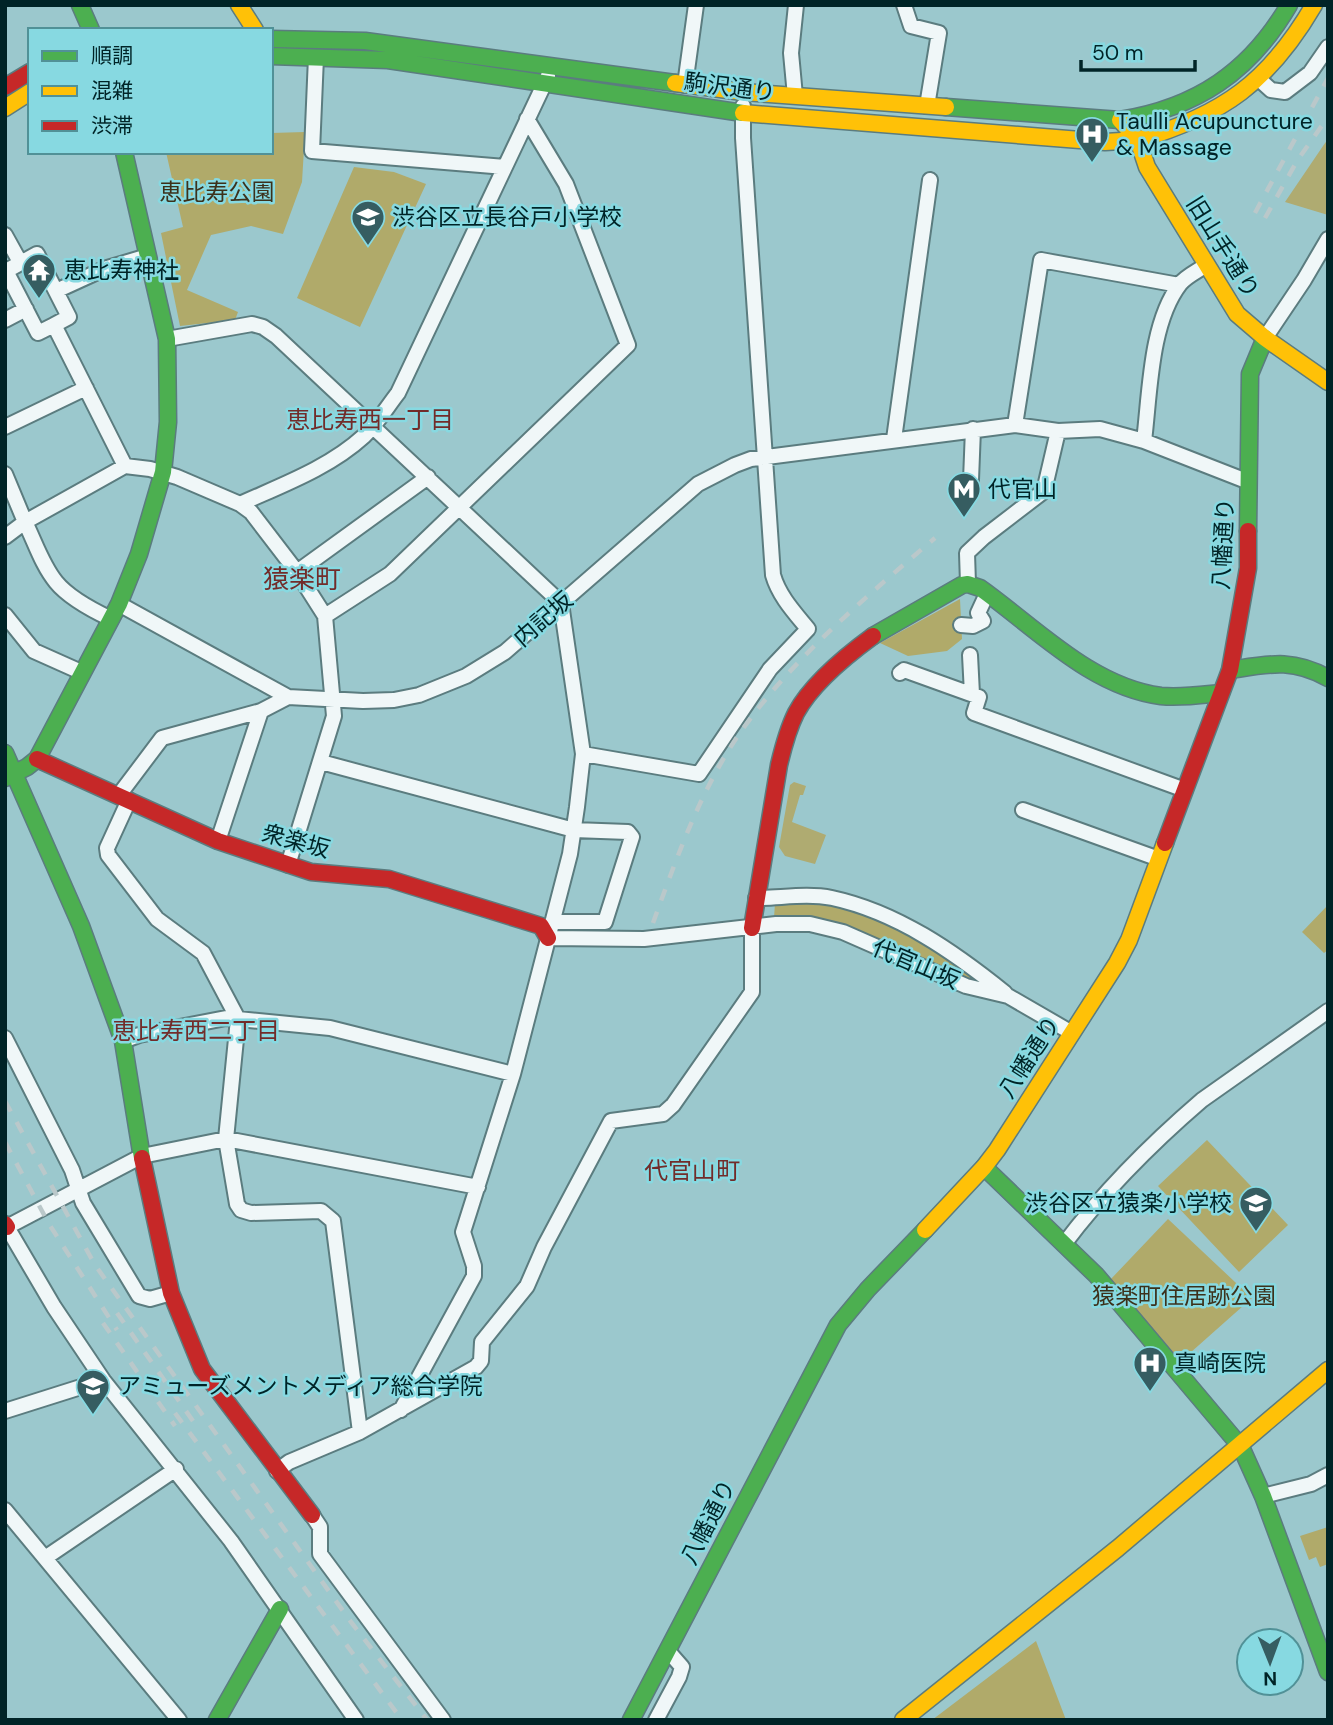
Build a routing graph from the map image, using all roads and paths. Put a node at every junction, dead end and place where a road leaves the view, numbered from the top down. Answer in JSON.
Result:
{"nodes":[{"id":1,"x":80,"y":5,"type":"edge"},
{"id":2,"x":239,"y":5,"type":"edge"},
{"id":3,"x":696,"y":5,"type":"edge"},
{"id":4,"x":796,"y":5,"type":"edge"},
{"id":5,"x":904,"y":5,"type":"edge"},
{"id":6,"x":1314,"y":5,"type":"edge"},
{"id":7,"x":1286,"y":7,"type":"edge"},
{"id":8,"x":90,"y":28,"type":"edge"},
{"id":9,"x":254,"y":28,"type":"edge"},
{"id":10,"x":273,"y":39,"type":"edge"},
{"id":11,"x":1328,"y":47,"type":"edge"},
{"id":12,"x":273,"y":56,"type":"edge"},
{"id":13,"x":316,"y":57,"type":"junction"},
{"id":14,"x":552,"y":68,"type":"junction"},
{"id":15,"x":28,"y":73,"type":"edge"},
{"id":16,"x":1260,"y":80,"type":"junction"},
{"id":17,"x":544,"y":83,"type":"junction"},
{"id":18,"x":685,"y":85,"type":"junction"},
{"id":19,"x":5,"y":87,"type":"edge"},
{"id":20,"x":743,"y":92,"type":"junction"},
{"id":21,"x":28,"y":93,"type":"edge"},
{"id":22,"x":795,"y":96,"type":"junction"},
{"id":23,"x":927,"y":106,"type":"junction"},
{"id":24,"x":5,"y":108,"type":"edge"},
{"id":25,"x":743,"y":113,"type":"junction"},
{"id":26,"x":1150,"y":116,"type":"junction"},
{"id":27,"x":527,"y":119,"type":"junction"},
{"id":28,"x":1120,"y":120,"type":"junction"},
{"id":29,"x":1138,"y":141,"type":"junction"},
{"id":30,"x":124,"y":154,"type":"edge"},
{"id":31,"x":505,"y":167,"type":"junction"},
{"id":32,"x":930,"y":180,"type":"dead end"},
{"id":33,"x":5,"y":235,"type":"edge"},
{"id":34,"x":1328,"y":239,"type":"edge"},
{"id":35,"x":148,"y":256,"type":"junction"},
{"id":36,"x":20,"y":262,"type":"junction"},
{"id":37,"x":1206,"y":265,"type":"junction"},
{"id":38,"x":1179,"y":285,"type":"junction"},
{"id":39,"x":56,"y":291,"type":"junction"},
{"id":40,"x":26,"y":309,"type":"junction"},
{"id":41,"x":5,"y":320,"type":"edge"},
{"id":42,"x":54,"y":325,"type":"junction"},
{"id":43,"x":1265,"y":338,"type":"junction"},
{"id":44,"x":167,"y":339,"type":"junction"},
{"id":45,"x":1328,"y":382,"type":"edge"},
{"id":46,"x":86,"y":388,"type":"junction"},
{"id":47,"x":1015,"y":425,"type":"junction"},
{"id":48,"x":5,"y":426,"type":"edge"},
{"id":49,"x":372,"y":427,"type":"junction"},
{"id":50,"x":973,"y":429,"type":"junction"},
{"id":51,"x":1058,"y":432,"type":"junction"},
{"id":52,"x":894,"y":439,"type":"junction"},
{"id":53,"x":1144,"y":440,"type":"junction"},
{"id":54,"x":764,"y":457,"type":"junction"},
{"id":55,"x":125,"y":466,"type":"junction"},
{"id":56,"x":163,"y":472,"type":"junction"},
{"id":57,"x":5,"y":474,"type":"edge"},
{"id":58,"x":428,"y":477,"type":"junction"},
{"id":59,"x":1249,"y":482,"type":"junction"},
{"id":60,"x":968,"y":491,"type":"dead end"},
{"id":61,"x":240,"y":504,"type":"junction"},
{"id":62,"x":459,"y":506,"type":"junction"},
{"id":63,"x":25,"y":522,"type":"junction"},
{"id":64,"x":5,"y":537,"type":"edge"},
{"id":65,"x":297,"y":572,"type":"junction"},
{"id":66,"x":968,"y":584,"type":"junction"},
{"id":67,"x":984,"y":600,"type":"dead end"},
{"id":68,"x":561,"y":603,"type":"junction"},
{"id":69,"x":115,"y":611,"type":"junction"},
{"id":70,"x":5,"y":615,"type":"edge"},
{"id":71,"x":325,"y":616,"type":"junction"},
{"id":72,"x":961,"y":625,"type":"dead end"},
{"id":73,"x":970,"y":655,"type":"dead end"},
{"id":74,"x":1230,"y":670,"type":"junction"},
{"id":75,"x":81,"y":672,"type":"junction"},
{"id":76,"x":900,"y":673,"type":"dead end"},
{"id":77,"x":1328,"y":678,"type":"edge"},
{"id":78,"x":1221,"y":693,"type":"junction"},
{"id":79,"x":972,"y":694,"type":"junction"},
{"id":80,"x":288,"y":697,"type":"junction"},
{"id":81,"x":332,"y":700,"type":"junction"},
{"id":82,"x":261,"y":711,"type":"junction"},
{"id":83,"x":5,"y":753,"type":"edge"},
{"id":84,"x":583,"y":754,"type":"junction"},
{"id":85,"x":37,"y":758,"type":"junction"},
{"id":86,"x":321,"y":762,"type":"junction"},
{"id":87,"x":11,"y":776,"type":"edge"},
{"id":88,"x":1185,"y":790,"type":"junction"},
{"id":89,"x":124,"y":797,"type":"junction"},
{"id":90,"x":1023,"y":810,"type":"dead end"},
{"id":91,"x":574,"y":830,"type":"junction"},
{"id":92,"x":218,"y":841,"type":"junction"},
{"id":93,"x":1159,"y":859,"type":"junction"},
{"id":94,"x":288,"y":865,"type":"junction"},
{"id":95,"x":757,"y":898,"type":"junction"},
{"id":96,"x":752,"y":928,"type":"junction"},
{"id":97,"x":550,"y":930,"type":"junction"},
{"id":98,"x":1008,"y":996,"type":"junction"},
{"id":99,"x":1328,"y":1011,"type":"edge"},
{"id":100,"x":238,"y":1018,"type":"junction"},
{"id":101,"x":1072,"y":1032,"type":"junction"},
{"id":102,"x":5,"y":1038,"type":"edge"},
{"id":103,"x":123,"y":1041,"type":"junction"},
{"id":104,"x":513,"y":1074,"type":"junction"},
{"id":105,"x":226,"y":1139,"type":"junction"},
{"id":106,"x":142,"y":1156,"type":"junction"},
{"id":107,"x":984,"y":1167,"type":"junction"},
{"id":108,"x":478,"y":1187,"type":"junction"},
{"id":109,"x":78,"y":1188,"type":"junction"},
{"id":110,"x":6,"y":1227,"type":"edge"},
{"id":111,"x":1064,"y":1244,"type":"junction"},
{"id":112,"x":171,"y":1293,"type":"junction"},
{"id":113,"x":1328,"y":1370,"type":"edge"},
{"id":114,"x":103,"y":1380,"type":"junction"},
{"id":115,"x":401,"y":1410,"type":"junction"},
{"id":116,"x":5,"y":1411,"type":"edge"},
{"id":117,"x":360,"y":1432,"type":"junction"},
{"id":118,"x":1241,"y":1447,"type":"junction"},
{"id":119,"x":176,"y":1469,"type":"junction"},
{"id":120,"x":278,"y":1471,"type":"junction"},
{"id":121,"x":1328,"y":1475,"type":"edge"},
{"id":122,"x":1263,"y":1496,"type":"junction"},
{"id":123,"x":5,"y":1510,"type":"edge"},
{"id":124,"x":312,"y":1515,"type":"joint"},
{"id":125,"x":45,"y":1558,"type":"junction"},
{"id":126,"x":280,"y":1609,"type":"junction"},
{"id":127,"x":668,"y":1651,"type":"junction"},
{"id":128,"x":1328,"y":1672,"type":"edge"},
{"id":129,"x":178,"y":1720,"type":"edge"},
{"id":130,"x":216,"y":1720,"type":"edge"},
{"id":131,"x":356,"y":1720,"type":"edge"},
{"id":132,"x":443,"y":1720,"type":"edge"},
{"id":133,"x":631,"y":1720,"type":"edge"},
{"id":134,"x":656,"y":1720,"type":"edge"},
{"id":135,"x":903,"y":1720,"type":"edge"}],
"edges":[{"from":1,"to":8,"type":"street"},
{"from":2,"to":9,"type":"street"},
{"from":3,"to":18,"type":"street"},
{"from":4,"to":22,"type":"street"},
{"from":5,"to":23,"type":"street"},
{"from":6,"to":16,"type":"street","name":"駒沢通り"},
{"from":7,"to":26,"type":"street","name":"駒沢通り"},
{"from":10,"to":14,"type":"street","name":"駒沢通り"},
{"from":11,"to":16,"type":"street"},
{"from":12,"to":13,"type":"street","name":"駒沢通り"},
{"from":13,"to":17,"type":"street","name":"駒沢通り"},
{"from":13,"to":31,"type":"street"},
{"from":14,"to":17,"type":"street"},
{"from":14,"to":18,"type":"street","name":"駒沢通り"},
{"from":15,"to":19,"type":"street"},
{"from":16,"to":29,"type":"street","name":"駒沢通り"},
{"from":17,"to":25,"type":"street","name":"駒沢通り"},
{"from":17,"to":27,"type":"street"},
{"from":18,"to":20,"type":"street","name":"駒沢通り"},
{"from":20,"to":22,"type":"street","name":"駒沢通り"},
{"from":20,"to":25,"type":"street"},
{"from":21,"to":24,"type":"street"},
{"from":22,"to":23,"type":"street","name":"駒沢通り"},
{"from":23,"to":28,"type":"street","name":"駒沢通り"},
{"from":25,"to":29,"type":"street","name":"駒沢通り"},
{"from":25,"to":54,"type":"street"},
{"from":26,"to":28,"type":"street","name":"駒沢通り"},
{"from":26,"to":29,"type":"street"},
{"from":27,"to":31,"type":"street"},
{"from":27,"to":62,"type":"street"},
{"from":28,"to":29,"type":"street","name":"旧山手通り"},
{"from":29,"to":37,"type":"street","name":"旧山手通り"},
{"from":30,"to":35,"type":"street"},
{"from":31,"to":49,"type":"street"},
{"from":32,"to":52,"type":"street"},
{"from":33,"to":36,"type":"street"},
{"from":34,"to":43,"type":"street"},
{"from":35,"to":39,"type":"street"},
{"from":35,"to":44,"type":"street"},
{"from":36,"to":39,"type":"street"},
{"from":36,"to":40,"type":"street"},
{"from":37,"to":38,"type":"street"},
{"from":37,"to":43,"type":"street","name":"旧山手通り"},
{"from":38,"to":47,"type":"street"},
{"from":38,"to":53,"type":"street"},
{"from":39,"to":42,"type":"street"},
{"from":40,"to":41,"type":"street"},
{"from":40,"to":42,"type":"street"},
{"from":42,"to":46,"type":"street"},
{"from":43,"to":45,"type":"street","name":"旧山手通り"},
{"from":43,"to":59,"type":"street","name":"八幡通り"},
{"from":44,"to":49,"type":"street"},
{"from":44,"to":56,"type":"street"},
{"from":46,"to":48,"type":"street"},
{"from":46,"to":55,"type":"street"},
{"from":47,"to":50,"type":"street","name":"内記坂"},
{"from":47,"to":51,"type":"street","name":"内記坂"},
{"from":49,"to":58,"type":"street"},
{"from":49,"to":61,"type":"street"},
{"from":50,"to":52,"type":"street","name":"内記坂"},
{"from":50,"to":60,"type":"street"},
{"from":51,"to":53,"type":"street","name":"内記坂"},
{"from":51,"to":66,"type":"street"},
{"from":52,"to":54,"type":"street","name":"内記坂"},
{"from":53,"to":59,"type":"street","name":"内記坂"},
{"from":54,"to":68,"type":"street","name":"内記坂"},
{"from":54,"to":84,"type":"street"},
{"from":55,"to":56,"type":"street"},
{"from":55,"to":63,"type":"street"},
{"from":56,"to":61,"type":"street"},
{"from":56,"to":69,"type":"street"},
{"from":57,"to":63,"type":"street"},
{"from":58,"to":62,"type":"street"},
{"from":58,"to":65,"type":"street"},
{"from":59,"to":74,"type":"street","name":"八幡通り"},
{"from":61,"to":65,"type":"street"},
{"from":62,"to":68,"type":"street"},
{"from":62,"to":71,"type":"street"},
{"from":63,"to":64,"type":"street"},
{"from":63,"to":69,"type":"street"},
{"from":65,"to":71,"type":"street"},
{"from":66,"to":78,"type":"street"},
{"from":66,"to":95,"type":"street"},
{"from":67,"to":72,"type":"street"},
{"from":68,"to":81,"type":"street","name":"内記坂"},
{"from":68,"to":84,"type":"street"},
{"from":69,"to":75,"type":"street"},
{"from":69,"to":80,"type":"street"},
{"from":70,"to":75,"type":"street"},
{"from":71,"to":81,"type":"street"},
{"from":73,"to":79,"type":"street"},
{"from":74,"to":77,"type":"street"},
{"from":74,"to":78,"type":"street","name":"八幡通り"},
{"from":75,"to":85,"type":"street"},
{"from":76,"to":79,"type":"street"},
{"from":78,"to":88,"type":"street","name":"八幡通り"},
{"from":79,"to":88,"type":"street"},
{"from":80,"to":81,"type":"street","name":"内記坂"},
{"from":80,"to":82,"type":"street"},
{"from":81,"to":86,"type":"street"},
{"from":82,"to":89,"type":"street"},
{"from":82,"to":92,"type":"street"},
{"from":83,"to":87,"type":"street"},
{"from":84,"to":91,"type":"street"},
{"from":85,"to":87,"type":"street"},
{"from":85,"to":89,"type":"street","name":"衆楽坂"},
{"from":86,"to":91,"type":"street"},
{"from":86,"to":94,"type":"street"},
{"from":87,"to":103,"type":"street"},
{"from":88,"to":93,"type":"street","name":"八幡通り"},
{"from":89,"to":92,"type":"street","name":"衆楽坂"},
{"from":89,"to":100,"type":"street"},
{"from":90,"to":93,"type":"street"},
{"from":91,"to":97,"type":"street"},
{"from":91,"to":97,"type":"street"},
{"from":92,"to":94,"type":"street","name":"衆楽坂"},
{"from":93,"to":101,"type":"street","name":"八幡通り"},
{"from":94,"to":97,"type":"street","name":"衆楽坂"},
{"from":95,"to":96,"type":"street"},
{"from":95,"to":98,"type":"street"},
{"from":96,"to":97,"type":"street","name":"代官山坂"},
{"from":96,"to":98,"type":"street","name":"代官山坂"},
{"from":96,"to":115,"type":"street"},
{"from":97,"to":104,"type":"street"},
{"from":98,"to":101,"type":"street","name":"代官山坂"},
{"from":99,"to":111,"type":"street"},
{"from":100,"to":103,"type":"street"},
{"from":100,"to":104,"type":"street"},
{"from":100,"to":105,"type":"street"},
{"from":101,"to":107,"type":"street","name":"八幡通り"},
{"from":102,"to":109,"type":"street"},
{"from":103,"to":106,"type":"street"},
{"from":104,"to":108,"type":"street"},
{"from":105,"to":106,"type":"street"},
{"from":105,"to":108,"type":"street"},
{"from":105,"to":117,"type":"street"},
{"from":106,"to":109,"type":"street"},
{"from":106,"to":112,"type":"street"},
{"from":107,"to":111,"type":"street"},
{"from":107,"to":127,"type":"street","name":"八幡通り"},
{"from":108,"to":115,"type":"street"},
{"from":109,"to":110,"type":"street"},
{"from":109,"to":112,"type":"street"},
{"from":110,"to":114,"type":"street"},
{"from":111,"to":118,"type":"street"},
{"from":112,"to":120,"type":"street"},
{"from":113,"to":118,"type":"street"},
{"from":114,"to":116,"type":"street"},
{"from":114,"to":119,"type":"street"},
{"from":115,"to":117,"type":"street"},
{"from":117,"to":120,"type":"street"},
{"from":118,"to":122,"type":"street"},
{"from":118,"to":135,"type":"street"},
{"from":119,"to":125,"type":"street"},
{"from":119,"to":126,"type":"street"},
{"from":120,"to":124,"type":"street"},
{"from":121,"to":122,"type":"street"},
{"from":122,"to":128,"type":"street"},
{"from":123,"to":125,"type":"street"},
{"from":124,"to":132,"type":"street"},
{"from":125,"to":129,"type":"street"},
{"from":126,"to":130,"type":"street"},
{"from":126,"to":131,"type":"street"},
{"from":127,"to":133,"type":"street","name":"八幡通り"},
{"from":127,"to":134,"type":"street"}]}
